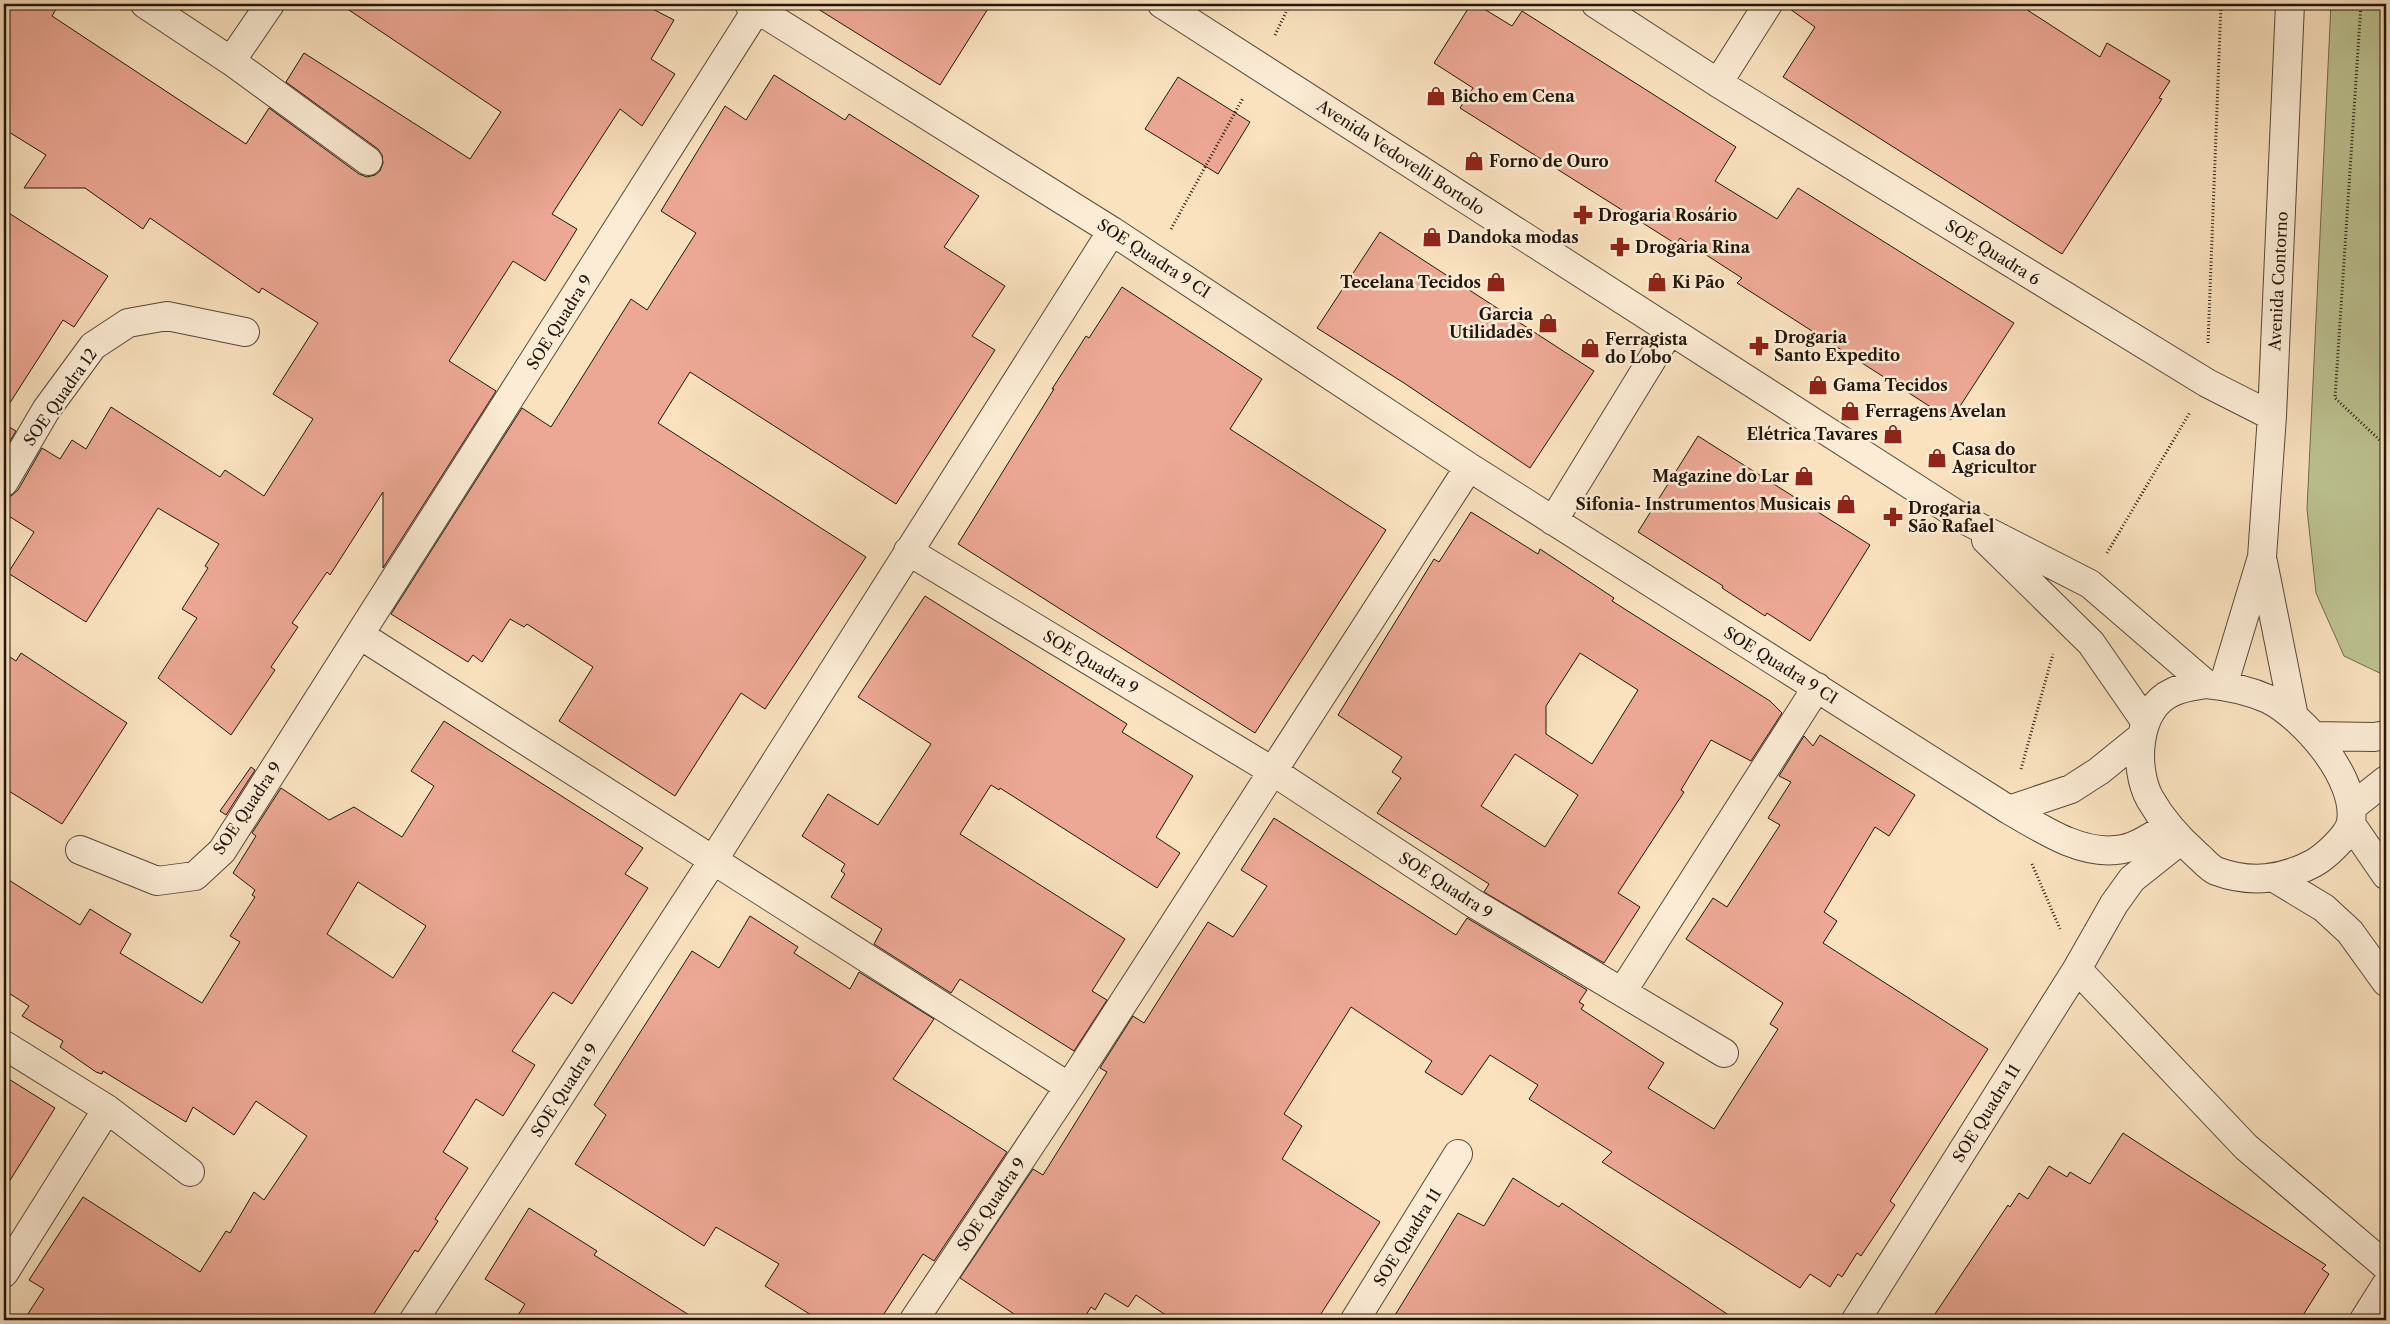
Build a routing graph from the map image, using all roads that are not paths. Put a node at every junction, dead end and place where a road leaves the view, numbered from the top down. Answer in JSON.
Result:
{"nodes":[{"id":1,"x":145,"y":4,"type":"edge"},
{"id":2,"x":270,"y":4,"type":"edge"},
{"id":3,"x":1162,"y":4,"type":"edge"},
{"id":4,"x":1596,"y":4,"type":"edge"},
{"id":5,"x":1768,"y":4,"type":"edge"},
{"id":6,"x":2290,"y":4,"type":"edge"},
{"id":7,"x":753,"y":6,"type":"edge"},
{"id":8,"x":231,"y":61,"type":"junction"},
{"id":9,"x":1718,"y":84,"type":"junction"},
{"id":10,"x":368,"y":161,"type":"dead end"},
{"id":11,"x":1112,"y":231,"type":"junction"},
{"id":12,"x":1670,"y":330,"type":"junction"},
{"id":13,"x":245,"y":332,"type":"dead end"},
{"id":14,"x":2272,"y":416,"type":"junction"},
{"id":15,"x":1469,"y":467,"type":"junction"},
{"id":16,"x":4,"y":482,"type":"edge"},
{"id":17,"x":1553,"y":521,"type":"junction"},
{"id":18,"x":1967,"y":521,"type":"junction"},
{"id":19,"x":908,"y":551,"type":"junction"},
{"id":20,"x":2262,"y":557,"type":"junction"},
{"id":21,"x":360,"y":635,"type":"junction"},
{"id":22,"x":2215,"y":685,"type":"junction"},
{"id":23,"x":1816,"y":687,"type":"junction"},
{"id":24,"x":2304,"y":727,"type":"junction"},
{"id":25,"x":2143,"y":729,"type":"junction"},
{"id":26,"x":2386,"y":735,"type":"edge"},
{"id":27,"x":1274,"y":772,"type":"junction"},
{"id":28,"x":2386,"y":780,"type":"edge"},
{"id":29,"x":2009,"y":810,"type":"junction"},
{"id":30,"x":2351,"y":815,"type":"junction"},
{"id":31,"x":2175,"y":833,"type":"junction"},
{"id":32,"x":80,"y":850,"type":"dead end"},
{"id":33,"x":714,"y":859,"type":"junction"},
{"id":34,"x":2386,"y":875,"type":"edge"},
{"id":35,"x":2276,"y":879,"type":"junction"},
{"id":36,"x":2076,"y":969,"type":"junction"},
{"id":37,"x":2386,"y":982,"type":"edge"},
{"id":38,"x":1622,"y":992,"type":"junction"},
{"id":39,"x":4,"y":1045,"type":"edge"},
{"id":40,"x":1724,"y":1053,"type":"dead end"},
{"id":41,"x":1069,"y":1087,"type":"junction"},
{"id":42,"x":108,"y":1109,"type":"junction"},
{"id":43,"x":1458,"y":1154,"type":"dead end"},
{"id":44,"x":190,"y":1172,"type":"dead end"},
{"id":45,"x":2386,"y":1266,"type":"edge"},
{"id":46,"x":4,"y":1273,"type":"edge"},
{"id":47,"x":2386,"y":1285,"type":"edge"},
{"id":48,"x":414,"y":1320,"type":"edge"},
{"id":49,"x":914,"y":1320,"type":"edge"},
{"id":50,"x":1355,"y":1320,"type":"edge"},
{"id":51,"x":1856,"y":1320,"type":"edge"},
{"id":52,"x":2364,"y":1320,"type":"edge"}],
"edges":[{"from":1,"to":8,"type":"street"},
{"from":2,"to":8,"type":"street"},
{"from":3,"to":12,"type":"street","name":"Avenida Vedovelli Bortolo"},
{"from":4,"to":9,"type":"street","name":"SOE Quadra 6"},
{"from":5,"to":9,"type":"street"},
{"from":6,"to":14,"type":"street","name":"Avenida Contorno"},
{"from":7,"to":11,"type":"street","name":"SOE Quadra 9 CI"},
{"from":7,"to":21,"type":"street","name":"SOE Quadra 9"},
{"from":8,"to":10,"type":"street"},
{"from":9,"to":14,"type":"street","name":"SOE Quadra 6"},
{"from":11,"to":15,"type":"street","name":"SOE Quadra 9 CI"},
{"from":11,"to":19,"type":"street","name":"SOE Quadra 9"},
{"from":12,"to":17,"type":"street"},
{"from":12,"to":18,"type":"street","name":"Avenida Vedovelli Bortolo"},
{"from":13,"to":16,"type":"street","name":"SOE Quadra 12"},
{"from":14,"to":20,"type":"street","name":"Avenida Contorno"},
{"from":15,"to":17,"type":"street","name":"SOE Quadra 9 CI"},
{"from":15,"to":27,"type":"street","name":"SOE Quadra 9"},
{"from":17,"to":23,"type":"street","name":"SOE Quadra 9 CI"},
{"from":18,"to":22,"type":"street","name":"Avenida Vedovelli Bortolo"},
{"from":18,"to":25,"type":"street","name":"Avenida Vedovelli Bortolo"},
{"from":19,"to":27,"type":"street","name":"SOE Quadra 9"},
{"from":19,"to":33,"type":"street","name":"SOE Quadra 9"},
{"from":20,"to":22,"type":"street","name":"Avenida Contorno"},
{"from":20,"to":24,"type":"street","name":"Avenida Contorno"},
{"from":21,"to":32,"type":"street","name":"SOE Quadra 9"},
{"from":21,"to":33,"type":"street"},
{"from":22,"to":24,"type":"street"},
{"from":22,"to":25,"type":"street"},
{"from":23,"to":29,"type":"street","name":"SOE Quadra 9 CI"},
{"from":23,"to":38,"type":"street"},
{"from":24,"to":26,"type":"street"},
{"from":24,"to":30,"type":"street"},
{"from":25,"to":29,"type":"street"},
{"from":25,"to":31,"type":"street"},
{"from":27,"to":38,"type":"street","name":"SOE Quadra 9"},
{"from":27,"to":41,"type":"street","name":"SOE Quadra 9"},
{"from":28,"to":30,"type":"street"},
{"from":29,"to":31,"type":"street","name":"SOE Quadra 9 CI"},
{"from":30,"to":34,"type":"street"},
{"from":30,"to":35,"type":"street"},
{"from":31,"to":35,"type":"street"},
{"from":31,"to":36,"type":"street","name":"SOE Quadra 11"},
{"from":33,"to":41,"type":"street"},
{"from":33,"to":48,"type":"street","name":"SOE Quadra 9"},
{"from":35,"to":37,"type":"street"},
{"from":36,"to":45,"type":"street"},
{"from":36,"to":51,"type":"street","name":"SOE Quadra 11"},
{"from":38,"to":40,"type":"street","name":"SOE Quadra 9"},
{"from":39,"to":42,"type":"street"},
{"from":41,"to":49,"type":"street","name":"SOE Quadra 9"},
{"from":42,"to":44,"type":"street"},
{"from":42,"to":46,"type":"street"},
{"from":43,"to":50,"type":"street","name":"SOE Quadra 11"},
{"from":47,"to":52,"type":"street"}]}
